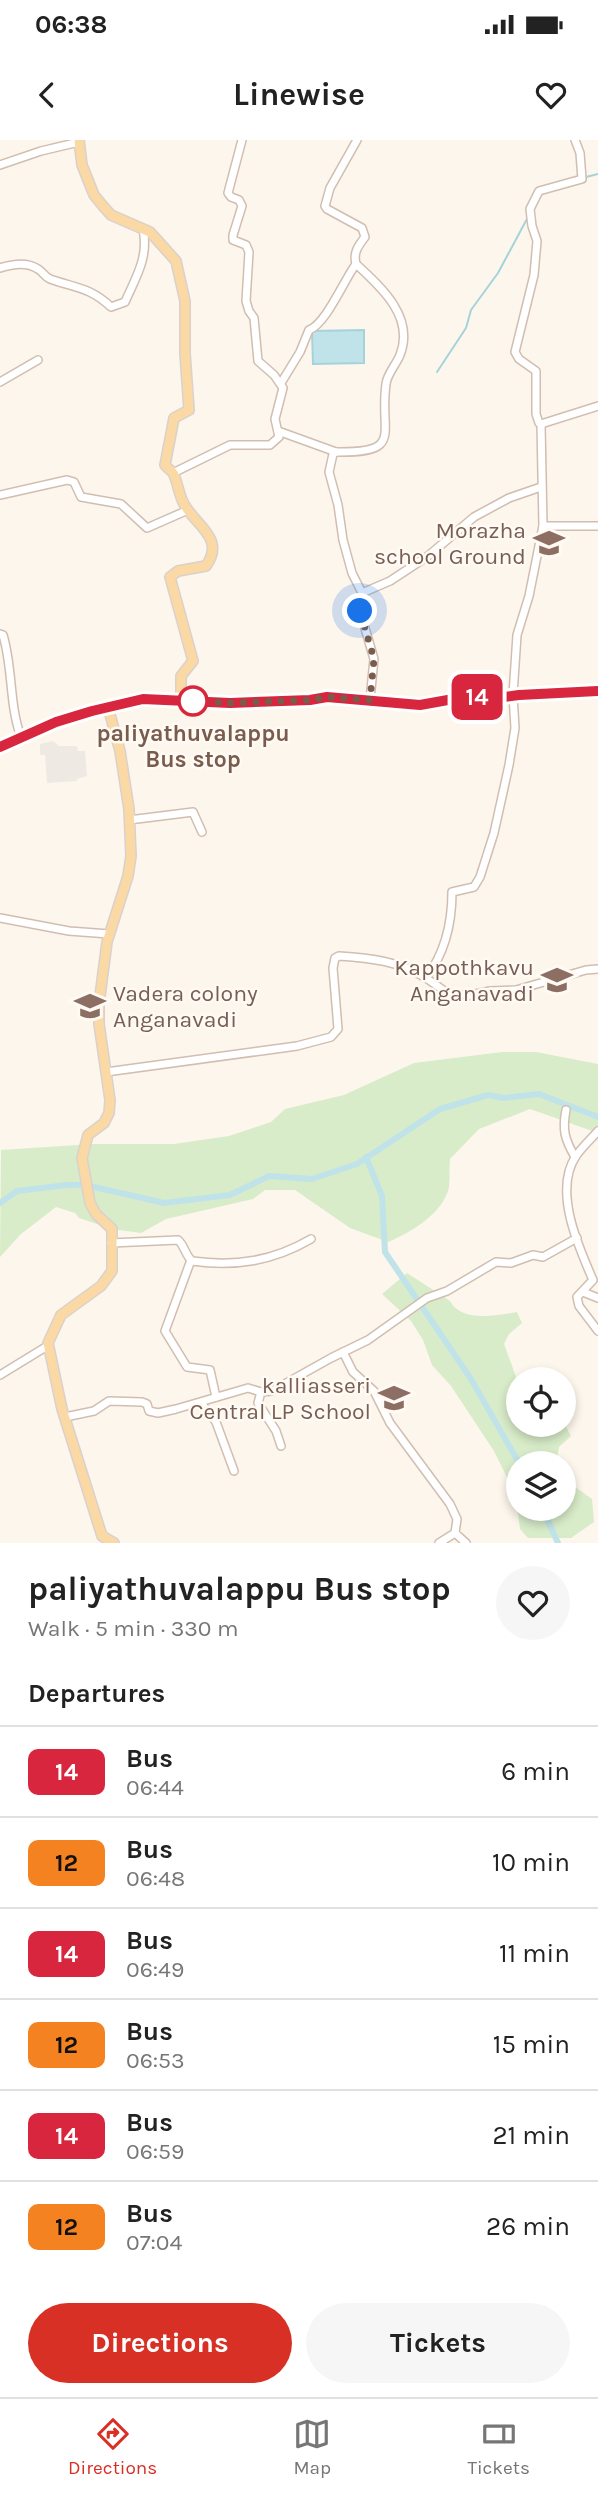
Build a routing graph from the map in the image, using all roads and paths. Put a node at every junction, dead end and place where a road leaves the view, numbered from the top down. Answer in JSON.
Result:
{"nodes":[{"id":1,"x":242,"y":140,"type":"edge"},
{"id":2,"x":357,"y":140,"type":"edge"},
{"id":3,"x":575,"y":140,"type":"edge"},
{"id":4,"x":79,"y":141,"type":"edge"},
{"id":5,"x":0,"y":165,"type":"edge"},
{"id":6,"x":143,"y":229,"type":"junction"},
{"id":7,"x":356,"y":264,"type":"junction"},
{"id":8,"x":0,"y":268,"type":"edge"},
{"id":9,"x":38,"y":360,"type":"dead end"},
{"id":10,"x":0,"y":382,"type":"edge"},
{"id":11,"x":281,"y":383,"type":"junction"},
{"id":12,"x":598,"y":406,"type":"edge"},
{"id":13,"x":542,"y":424,"type":"junction"},
{"id":14,"x":278,"y":431,"type":"junction"},
{"id":15,"x":335,"y":452,"type":"junction"},
{"id":16,"x":173,"y":472,"type":"junction"},
{"id":17,"x":541,"y":487,"type":"junction"},
{"id":18,"x":0,"y":495,"type":"edge"},
{"id":19,"x":188,"y":510,"type":"junction"},
{"id":20,"x":543,"y":526,"type":"junction"},
{"id":21,"x":598,"y":526,"type":"edge"},
{"id":22,"x":362,"y":593,"type":"junction"},
{"id":23,"x":0,"y":634,"type":"edge"},
{"id":24,"x":598,"y":691,"type":"edge"},
{"id":25,"x":513,"y":695,"type":"junction"},
{"id":26,"x":370,"y":700,"type":"junction"},
{"id":27,"x":181,"y":701,"type":"junction"},
{"id":28,"x":108,"y":707,"type":"junction"},
{"id":29,"x":21,"y":737,"type":"junction"},
{"id":30,"x":0,"y":747,"type":"edge"},
{"id":31,"x":129,"y":820,"type":"junction"},
{"id":32,"x":202,"y":832,"type":"dead end"},
{"id":33,"x":0,"y":918,"type":"edge"},
{"id":34,"x":109,"y":934,"type":"junction"},
{"id":35,"x":598,"y":970,"type":"edge"},
{"id":36,"x":426,"y":978,"type":"junction"},
{"id":37,"x":106,"y":1072,"type":"junction"},
{"id":38,"x":566,"y":1110,"type":"dead end"},
{"id":39,"x":598,"y":1132,"type":"edge"},
{"id":40,"x":575,"y":1157,"type":"junction"},
{"id":41,"x":577,"y":1238,"type":"junction"},
{"id":42,"x":311,"y":1239,"type":"dead end"},
{"id":43,"x":111,"y":1242,"type":"junction"},
{"id":44,"x":191,"y":1260,"type":"junction"},
{"id":45,"x":583,"y":1292,"type":"junction"},
{"id":46,"x":598,"y":1298,"type":"edge"},
{"id":47,"x":598,"y":1331,"type":"edge"},
{"id":48,"x":49,"y":1344,"type":"junction"},
{"id":49,"x":343,"y":1352,"type":"junction"},
{"id":50,"x":0,"y":1375,"type":"edge"},
{"id":51,"x":261,"y":1392,"type":"junction"},
{"id":52,"x":216,"y":1397,"type":"junction"},
{"id":53,"x":201,"y":1403,"type":"junction"},
{"id":54,"x":65,"y":1417,"type":"junction"},
{"id":55,"x":281,"y":1446,"type":"dead end"},
{"id":56,"x":234,"y":1471,"type":"dead end"},
{"id":57,"x":454,"y":1533,"type":"junction"},
{"id":58,"x":114,"y":1543,"type":"edge"},
{"id":59,"x":439,"y":1543,"type":"edge"},
{"id":60,"x":466,"y":1543,"type":"edge"}],
"edges":[{"from":1,"to":11,"type":"street"},
{"from":2,"to":7,"type":"street"},
{"from":3,"to":13,"type":"street"},
{"from":4,"to":5,"type":"street"},
{"from":4,"to":6,"type":"main road"},
{"from":6,"to":8,"type":"street"},
{"from":6,"to":16,"type":"main road"},
{"from":7,"to":11,"type":"street"},
{"from":7,"to":15,"type":"street"},
{"from":9,"to":10,"type":"street"},
{"from":11,"to":14,"type":"street"},
{"from":12,"to":13,"type":"street"},
{"from":13,"to":17,"type":"street"},
{"from":14,"to":15,"type":"street"},
{"from":14,"to":16,"type":"street"},
{"from":15,"to":22,"type":"street"},
{"from":16,"to":19,"type":"main road"},
{"from":17,"to":20,"type":"street"},
{"from":17,"to":22,"type":"street"},
{"from":18,"to":19,"type":"street"},
{"from":19,"to":27,"type":"main road"},
{"from":20,"to":21,"type":"street"},
{"from":20,"to":25,"type":"street"},
{"from":22,"to":26,"type":"street"},
{"from":23,"to":29,"type":"street"},
{"from":24,"to":25,"type":"main road"},
{"from":25,"to":26,"type":"main road"},
{"from":25,"to":36,"type":"street"},
{"from":26,"to":27,"type":"main road"},
{"from":27,"to":28,"type":"main road"},
{"from":28,"to":29,"type":"main road"},
{"from":28,"to":31,"type":"main road"},
{"from":29,"to":30,"type":"main road"},
{"from":31,"to":32,"type":"street"},
{"from":31,"to":34,"type":"main road"},
{"from":33,"to":34,"type":"street"},
{"from":34,"to":37,"type":"main road"},
{"from":35,"to":36,"type":"street"},
{"from":36,"to":37,"type":"street"},
{"from":37,"to":43,"type":"main road"},
{"from":38,"to":40,"type":"street"},
{"from":39,"to":40,"type":"street"},
{"from":40,"to":41,"type":"street"},
{"from":41,"to":45,"type":"street"},
{"from":41,"to":49,"type":"street"},
{"from":42,"to":44,"type":"street"},
{"from":43,"to":44,"type":"street"},
{"from":43,"to":48,"type":"main road"},
{"from":44,"to":52,"type":"street"},
{"from":45,"to":46,"type":"street"},
{"from":45,"to":47,"type":"street"},
{"from":48,"to":50,"type":"street"},
{"from":48,"to":54,"type":"main road"},
{"from":49,"to":51,"type":"street"},
{"from":49,"to":57,"type":"street"},
{"from":51,"to":52,"type":"street"},
{"from":51,"to":55,"type":"street"},
{"from":52,"to":53,"type":"street"},
{"from":53,"to":54,"type":"street"},
{"from":53,"to":56,"type":"street"},
{"from":54,"to":58,"type":"main road"},
{"from":57,"to":59,"type":"street"},
{"from":57,"to":60,"type":"street"}]}
